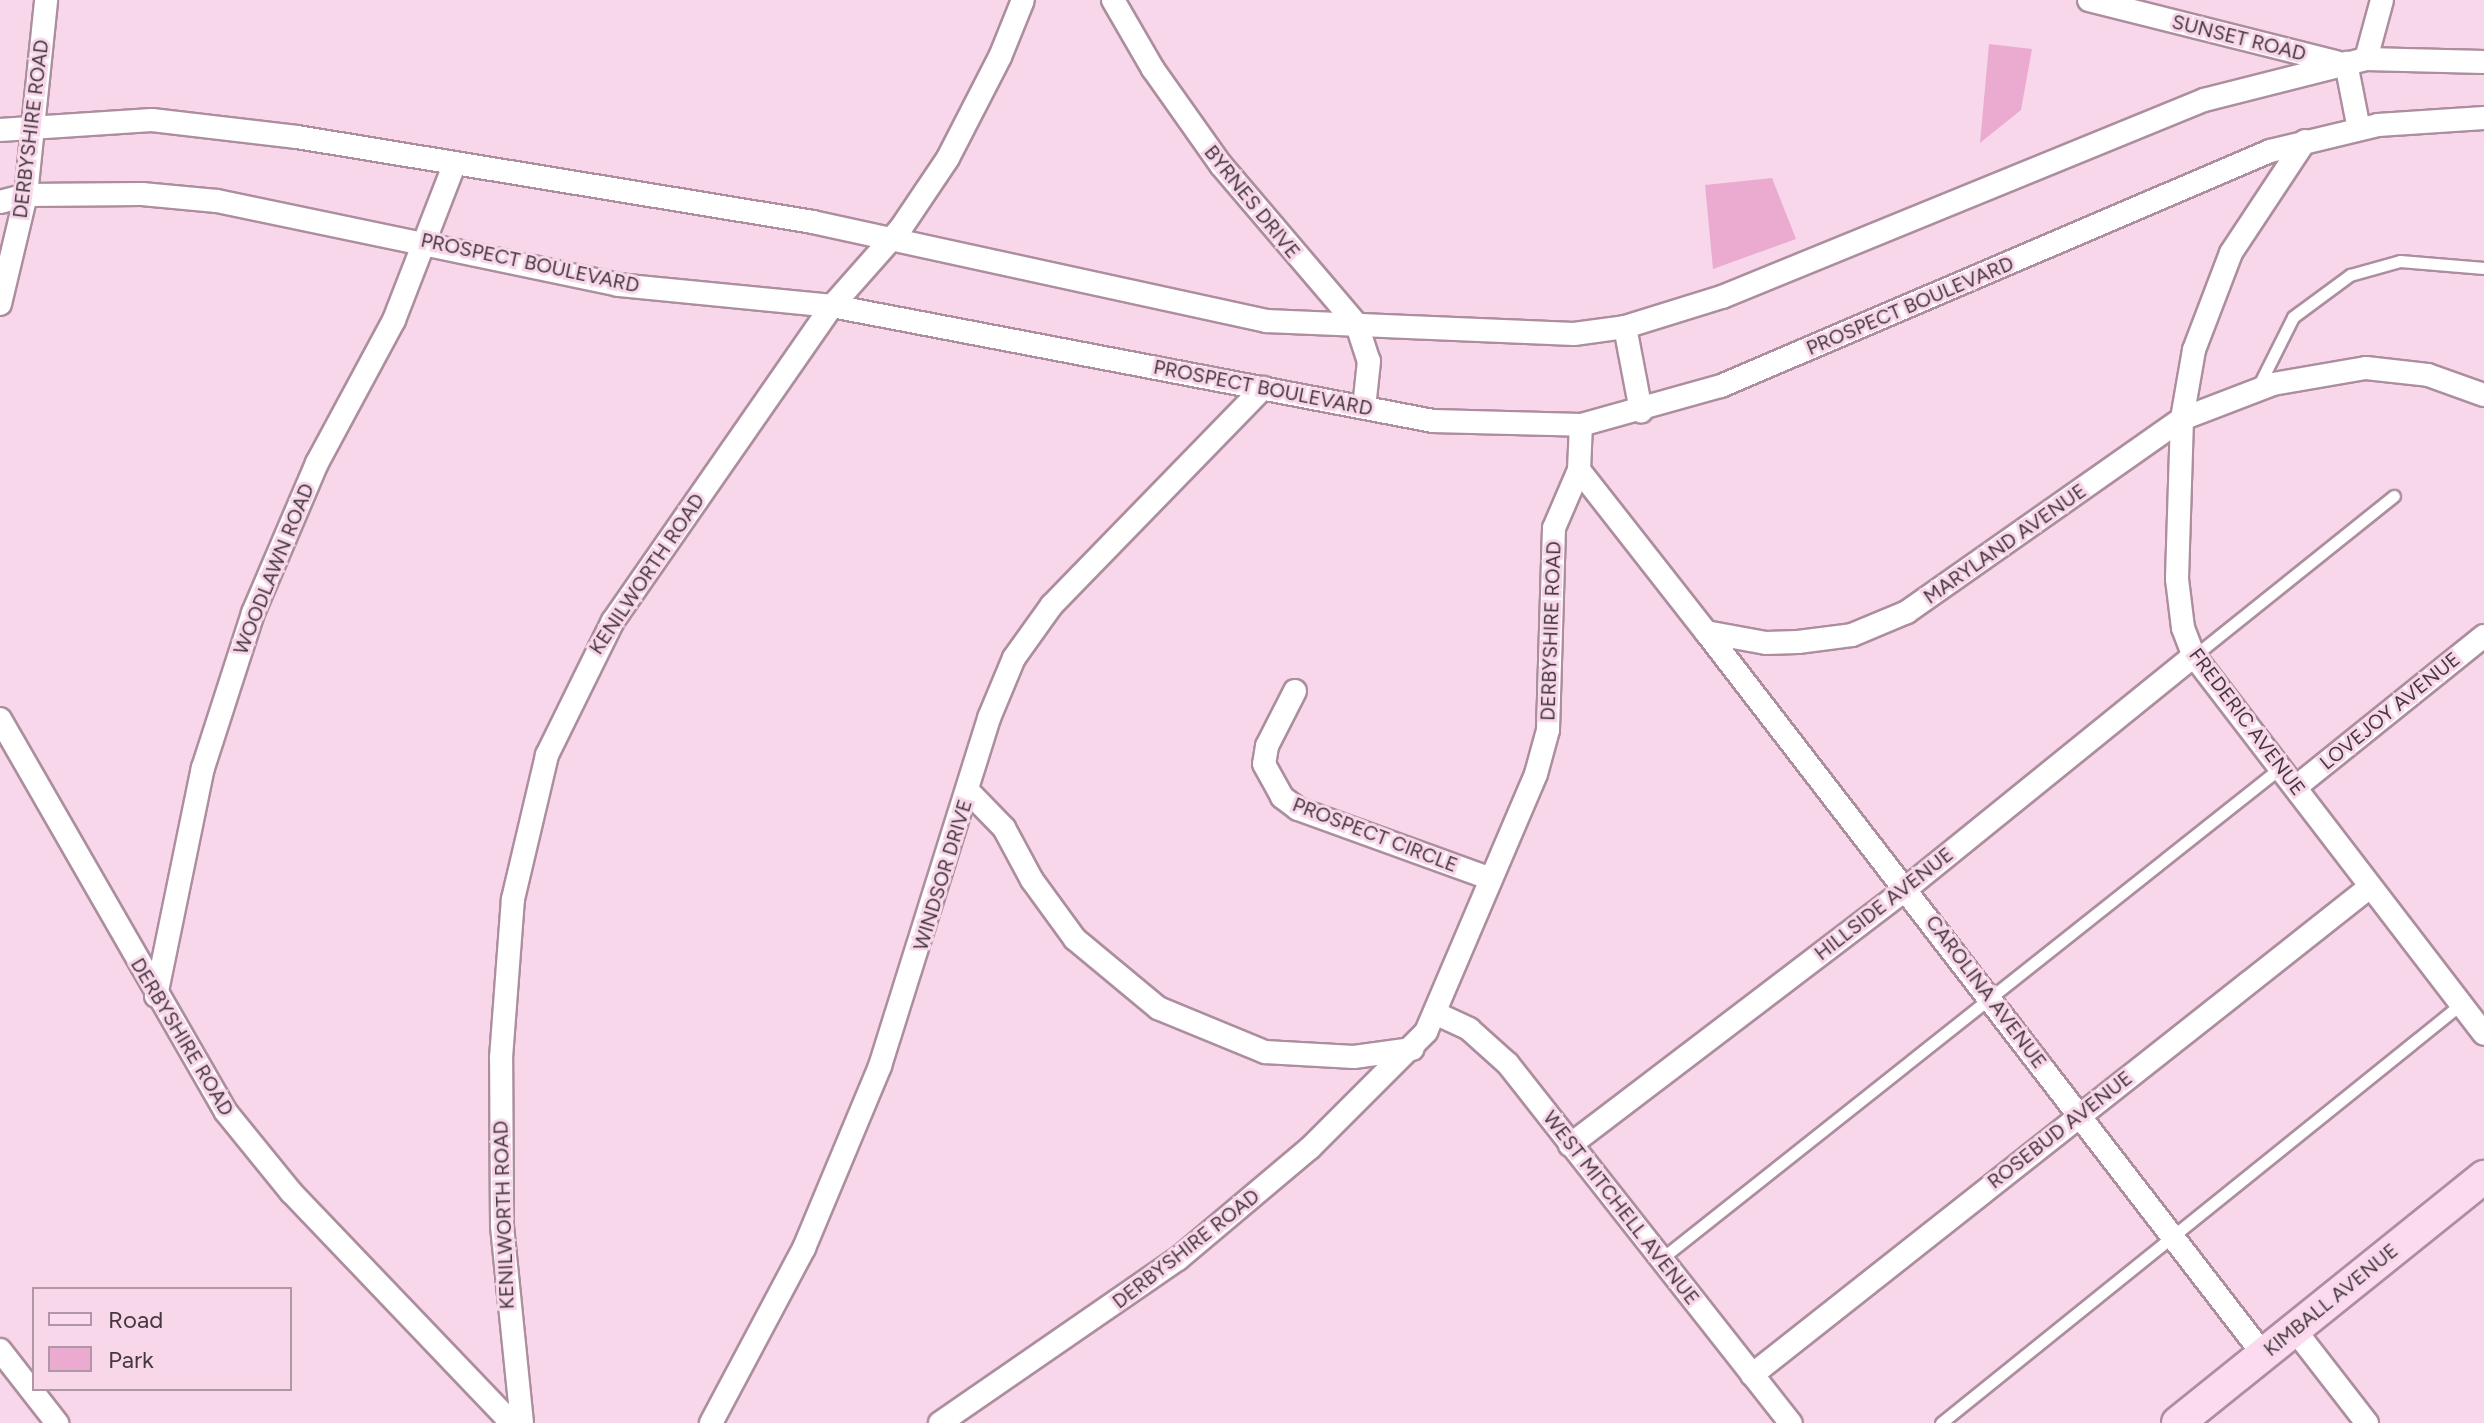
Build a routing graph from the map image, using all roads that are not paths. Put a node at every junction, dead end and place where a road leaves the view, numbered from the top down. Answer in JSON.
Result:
{"nodes":[{"id":1,"x":46,"y":0,"type":"edge"},
{"id":2,"x":1023,"y":0,"type":"edge"},
{"id":3,"x":1113,"y":0,"type":"edge"},
{"id":4,"x":2089,"y":0,"type":"edge"},
{"id":5,"x":2382,"y":0,"type":"edge"},
{"id":6,"x":2352,"y":62,"type":"junction"},
{"id":7,"x":2484,"y":62,"type":"edge"},
{"id":8,"x":2484,"y":118,"type":"edge"},
{"id":9,"x":33,"y":127,"type":"junction"},
{"id":10,"x":2359,"y":129,"type":"junction"},
{"id":11,"x":0,"y":130,"type":"edge"},
{"id":12,"x":2305,"y":141,"type":"junction"},
{"id":13,"x":455,"y":163,"type":"junction"},
{"id":14,"x":26,"y":195,"type":"junction"},
{"id":15,"x":0,"y":202,"type":"edge"},
{"id":16,"x":891,"y":239,"type":"junction"},
{"id":17,"x":428,"y":241,"type":"junction"},
{"id":18,"x":2484,"y":268,"type":"edge"},
{"id":19,"x":0,"y":304,"type":"edge"},
{"id":20,"x":832,"y":306,"type":"junction"},
{"id":21,"x":1357,"y":325,"type":"junction"},
{"id":22,"x":1625,"y":327,"type":"junction"},
{"id":23,"x":1263,"y":388,"type":"junction"},
{"id":24,"x":2256,"y":392,"type":"junction"},
{"id":25,"x":2484,"y":395,"type":"edge"},
{"id":26,"x":1364,"y":408,"type":"junction"},
{"id":27,"x":1641,"y":411,"type":"junction"},
{"id":28,"x":2182,"y":419,"type":"junction"},
{"id":29,"x":1581,"y":425,"type":"junction"},
{"id":30,"x":1579,"y":470,"type":"junction"},
{"id":31,"x":2394,"y":496,"type":"dead end"},
{"id":32,"x":1706,"y":632,"type":"junction"},
{"id":33,"x":2484,"y":636,"type":"edge"},
{"id":34,"x":2194,"y":656,"type":"junction"},
{"id":35,"x":1295,"y":691,"type":"dead end"},
{"id":36,"x":0,"y":719,"type":"edge"},
{"id":37,"x":2281,"y":767,"type":"junction"},
{"id":38,"x":2296,"y":787,"type":"junction"},
{"id":39,"x":968,"y":791,"type":"junction"},
{"id":40,"x":1491,"y":879,"type":"junction"},
{"id":41,"x":2370,"y":887,"type":"junction"},
{"id":42,"x":1907,"y":888,"type":"junction"},
{"id":43,"x":156,"y":996,"type":"junction"},
{"id":44,"x":1989,"y":997,"type":"junction"},
{"id":45,"x":2461,"y":1004,"type":"junction"},
{"id":46,"x":1435,"y":1013,"type":"junction"},
{"id":47,"x":2484,"y":1034,"type":"edge"},
{"id":48,"x":1412,"y":1049,"type":"junction"},
{"id":49,"x":2079,"y":1113,"type":"junction"},
{"id":50,"x":1570,"y":1145,"type":"junction"},
{"id":51,"x":2484,"y":1177,"type":"edge"},
{"id":52,"x":2171,"y":1235,"type":"junction"},
{"id":53,"x":1661,"y":1259,"type":"junction"},
{"id":54,"x":2294,"y":1329,"type":"junction"},
{"id":55,"x":0,"y":1350,"type":"edge"},
{"id":56,"x":2263,"y":1354,"type":"junction"},
{"id":57,"x":1752,"y":1375,"type":"junction"},
{"id":58,"x":32,"y":1391,"type":"edge"},
{"id":59,"x":32,"y":1391,"type":"edge"},
{"id":60,"x":57,"y":1423,"type":"edge"},
{"id":61,"x":512,"y":1423,"type":"edge"},
{"id":62,"x":522,"y":1423,"type":"edge"},
{"id":63,"x":711,"y":1423,"type":"edge"},
{"id":64,"x":940,"y":1423,"type":"edge"},
{"id":65,"x":1790,"y":1423,"type":"edge"},
{"id":66,"x":1941,"y":1423,"type":"edge"},
{"id":67,"x":2178,"y":1423,"type":"edge"},
{"id":68,"x":2367,"y":1423,"type":"edge"}],
"edges":[{"from":1,"to":9,"type":"street","name":"DERBYSHIRE ROAD"},
{"from":2,"to":16,"type":"street","name":"KENILWORTH ROAD"},
{"from":3,"to":21,"type":"street","name":"BYRNES DRIVE"},
{"from":4,"to":6,"type":"street","name":"SUNSET ROAD"},
{"from":5,"to":6,"type":"street"},
{"from":6,"to":7,"type":"street"},
{"from":6,"to":10,"type":"street"},
{"from":6,"to":22,"type":"street"},
{"from":8,"to":10,"type":"street","name":"PROSPECT BOULEVARD"},
{"from":9,"to":11,"type":"street"},
{"from":9,"to":13,"type":"street"},
{"from":9,"to":14,"type":"street","name":"DERBYSHIRE ROAD"},
{"from":10,"to":12,"type":"street","name":"PROSPECT BOULEVARD"},
{"from":12,"to":27,"type":"street","name":"PROSPECT BOULEVARD"},
{"from":12,"to":28,"type":"street","name":"FREDERIC AVENUE"},
{"from":13,"to":16,"type":"street"},
{"from":13,"to":17,"type":"street","name":"WOODLAWN ROAD"},
{"from":14,"to":15,"type":"street","name":"PROSPECT BOULEVARD"},
{"from":14,"to":17,"type":"street","name":"PROSPECT BOULEVARD"},
{"from":14,"to":19,"type":"street","name":"DERBYSHIRE ROAD"},
{"from":16,"to":20,"type":"street","name":"KENILWORTH ROAD"},
{"from":16,"to":21,"type":"street"},
{"from":17,"to":20,"type":"street","name":"PROSPECT BOULEVARD"},
{"from":17,"to":43,"type":"street","name":"WOODLAWN ROAD"},
{"from":18,"to":24,"type":"lane"},
{"from":20,"to":23,"type":"street","name":"PROSPECT BOULEVARD"},
{"from":20,"to":62,"type":"street","name":"KENILWORTH ROAD"},
{"from":21,"to":22,"type":"street"},
{"from":21,"to":26,"type":"street","name":"BYRNES DRIVE"},
{"from":22,"to":27,"type":"street"},
{"from":23,"to":26,"type":"street","name":"PROSPECT BOULEVARD"},
{"from":23,"to":39,"type":"street","name":"WINDSOR DRIVE"},
{"from":24,"to":25,"type":"street","name":"MARYLAND AVENUE"},
{"from":24,"to":28,"type":"street","name":"MARYLAND AVENUE"},
{"from":26,"to":29,"type":"street","name":"PROSPECT BOULEVARD"},
{"from":27,"to":29,"type":"street","name":"PROSPECT BOULEVARD"},
{"from":28,"to":32,"type":"street","name":"MARYLAND AVENUE"},
{"from":28,"to":34,"type":"street","name":"FREDERIC AVENUE"},
{"from":29,"to":30,"type":"street","name":"DERBYSHIRE ROAD"},
{"from":30,"to":32,"type":"street"},
{"from":30,"to":40,"type":"street","name":"DERBYSHIRE ROAD"},
{"from":31,"to":34,"type":"lane"},
{"from":32,"to":42,"type":"street","name":"CAROLINA AVENUE"},
{"from":33,"to":38,"type":"street","name":"LOVEJOY AVENUE"},
{"from":34,"to":37,"type":"street","name":"FREDERIC AVENUE"},
{"from":34,"to":42,"type":"street","name":"HILLSIDE AVENUE"},
{"from":35,"to":40,"type":"street","name":"PROSPECT CIRCLE"},
{"from":36,"to":43,"type":"street","name":"DERBYSHIRE ROAD"},
{"from":37,"to":38,"type":"street","name":"FREDERIC AVENUE"},
{"from":37,"to":44,"type":"lane"},
{"from":38,"to":41,"type":"street","name":"FREDERIC AVENUE"},
{"from":39,"to":48,"type":"street"},
{"from":39,"to":63,"type":"street","name":"WINDSOR DRIVE"},
{"from":40,"to":46,"type":"street","name":"DERBYSHIRE ROAD"},
{"from":41,"to":45,"type":"street","name":"FREDERIC AVENUE"},
{"from":41,"to":49,"type":"street","name":"ROSEBUD AVENUE"},
{"from":42,"to":44,"type":"street","name":"CAROLINA AVENUE"},
{"from":42,"to":50,"type":"street","name":"HILLSIDE AVENUE"},
{"from":43,"to":61,"type":"street","name":"DERBYSHIRE ROAD"},
{"from":44,"to":49,"type":"street","name":"CAROLINA AVENUE"},
{"from":44,"to":53,"type":"lane"},
{"from":45,"to":47,"type":"street","name":"FREDERIC AVENUE"},
{"from":45,"to":52,"type":"lane"},
{"from":46,"to":48,"type":"street","name":"DERBYSHIRE ROAD"},
{"from":46,"to":50,"type":"street","name":"WEST MITCHELL AVENUE"},
{"from":48,"to":64,"type":"street","name":"DERBYSHIRE ROAD"},
{"from":49,"to":52,"type":"street","name":"CAROLINA AVENUE"},
{"from":49,"to":57,"type":"street","name":"ROSEBUD AVENUE"},
{"from":50,"to":53,"type":"street","name":"WEST MITCHELL AVENUE"},
{"from":51,"to":54,"type":"main road","name":"KIMBALL AVENUE"},
{"from":52,"to":56,"type":"street","name":"CAROLINA AVENUE"},
{"from":52,"to":66,"type":"lane"},
{"from":53,"to":57,"type":"street","name":"WEST MITCHELL AVENUE"},
{"from":54,"to":56,"type":"main road","name":"KIMBALL AVENUE"},
{"from":54,"to":68,"type":"street"},
{"from":55,"to":58,"type":"street"},
{"from":56,"to":67,"type":"main road","name":"KIMBALL AVENUE"},
{"from":57,"to":65,"type":"street","name":"WEST MITCHELL AVENUE"},
{"from":59,"to":60,"type":"street"}]}
